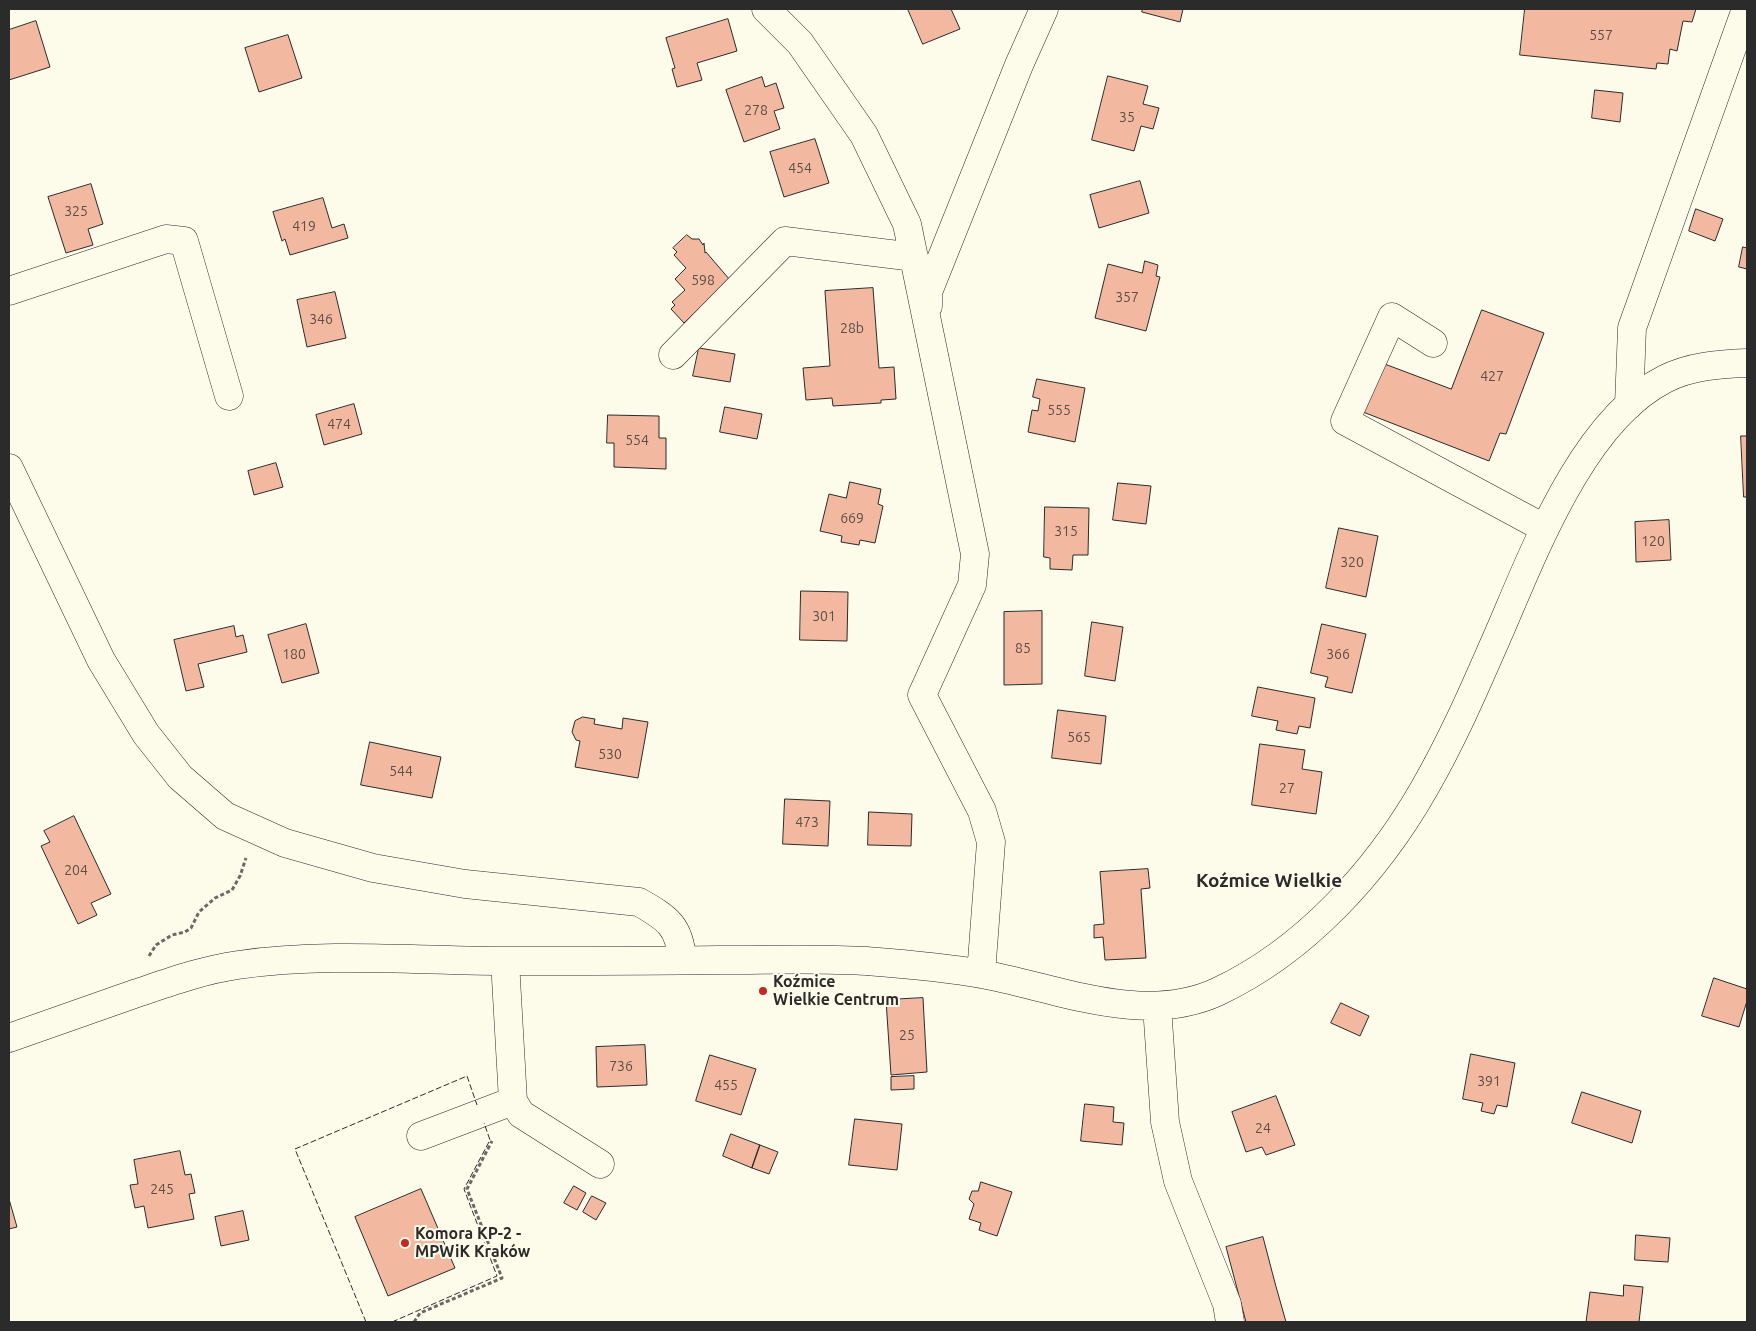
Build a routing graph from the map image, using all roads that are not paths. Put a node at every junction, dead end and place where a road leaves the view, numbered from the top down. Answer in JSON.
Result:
{"nodes":[{"id":1,"x":766,"y":9,"type":"edge"},
{"id":2,"x":1044,"y":9,"type":"edge"},
{"id":3,"x":1746,"y":9,"type":"edge"},
{"id":4,"x":914,"y":257,"type":"junction"},
{"id":5,"x":9,"y":291,"type":"edge"},
{"id":6,"x":928,"y":330,"type":"junction"},
{"id":7,"x":1433,"y":343,"type":"dead end"},
{"id":8,"x":674,"y":355,"type":"dead end"},
{"id":9,"x":1747,"y":363,"type":"edge"},
{"id":10,"x":229,"y":396,"type":"dead end"},
{"id":11,"x":1629,"y":406,"type":"junction"},
{"id":12,"x":9,"y":468,"type":"edge"},
{"id":13,"x":1544,"y":528,"type":"junction"},
{"id":14,"x":682,"y":960,"type":"junction"},
{"id":15,"x":505,"y":961,"type":"junction"},
{"id":16,"x":980,"y":974,"type":"junction"},
{"id":17,"x":1157,"y":1006,"type":"junction"},
{"id":18,"x":9,"y":1038,"type":"edge"},
{"id":19,"x":513,"y":1101,"type":"junction"},
{"id":20,"x":421,"y":1136,"type":"dead end"},
{"id":21,"x":600,"y":1164,"type":"dead end"},
{"id":22,"x":1230,"y":1322,"type":"edge"}],
"edges":[{"from":1,"to":4,"type":"street"},
{"from":2,"to":6,"type":"street"},
{"from":3,"to":11,"type":"street"},
{"from":4,"to":6,"type":"street"},
{"from":4,"to":8,"type":"street"},
{"from":5,"to":10,"type":"street"},
{"from":6,"to":16,"type":"street"},
{"from":7,"to":13,"type":"street"},
{"from":9,"to":11,"type":"street"},
{"from":11,"to":13,"type":"street"},
{"from":12,"to":14,"type":"street"},
{"from":13,"to":17,"type":"street"},
{"from":14,"to":15,"type":"street"},
{"from":14,"to":16,"type":"street"},
{"from":15,"to":18,"type":"street"},
{"from":15,"to":19,"type":"street"},
{"from":16,"to":17,"type":"street"},
{"from":17,"to":22,"type":"street"},
{"from":19,"to":20,"type":"street"},
{"from":19,"to":21,"type":"street"}]}
